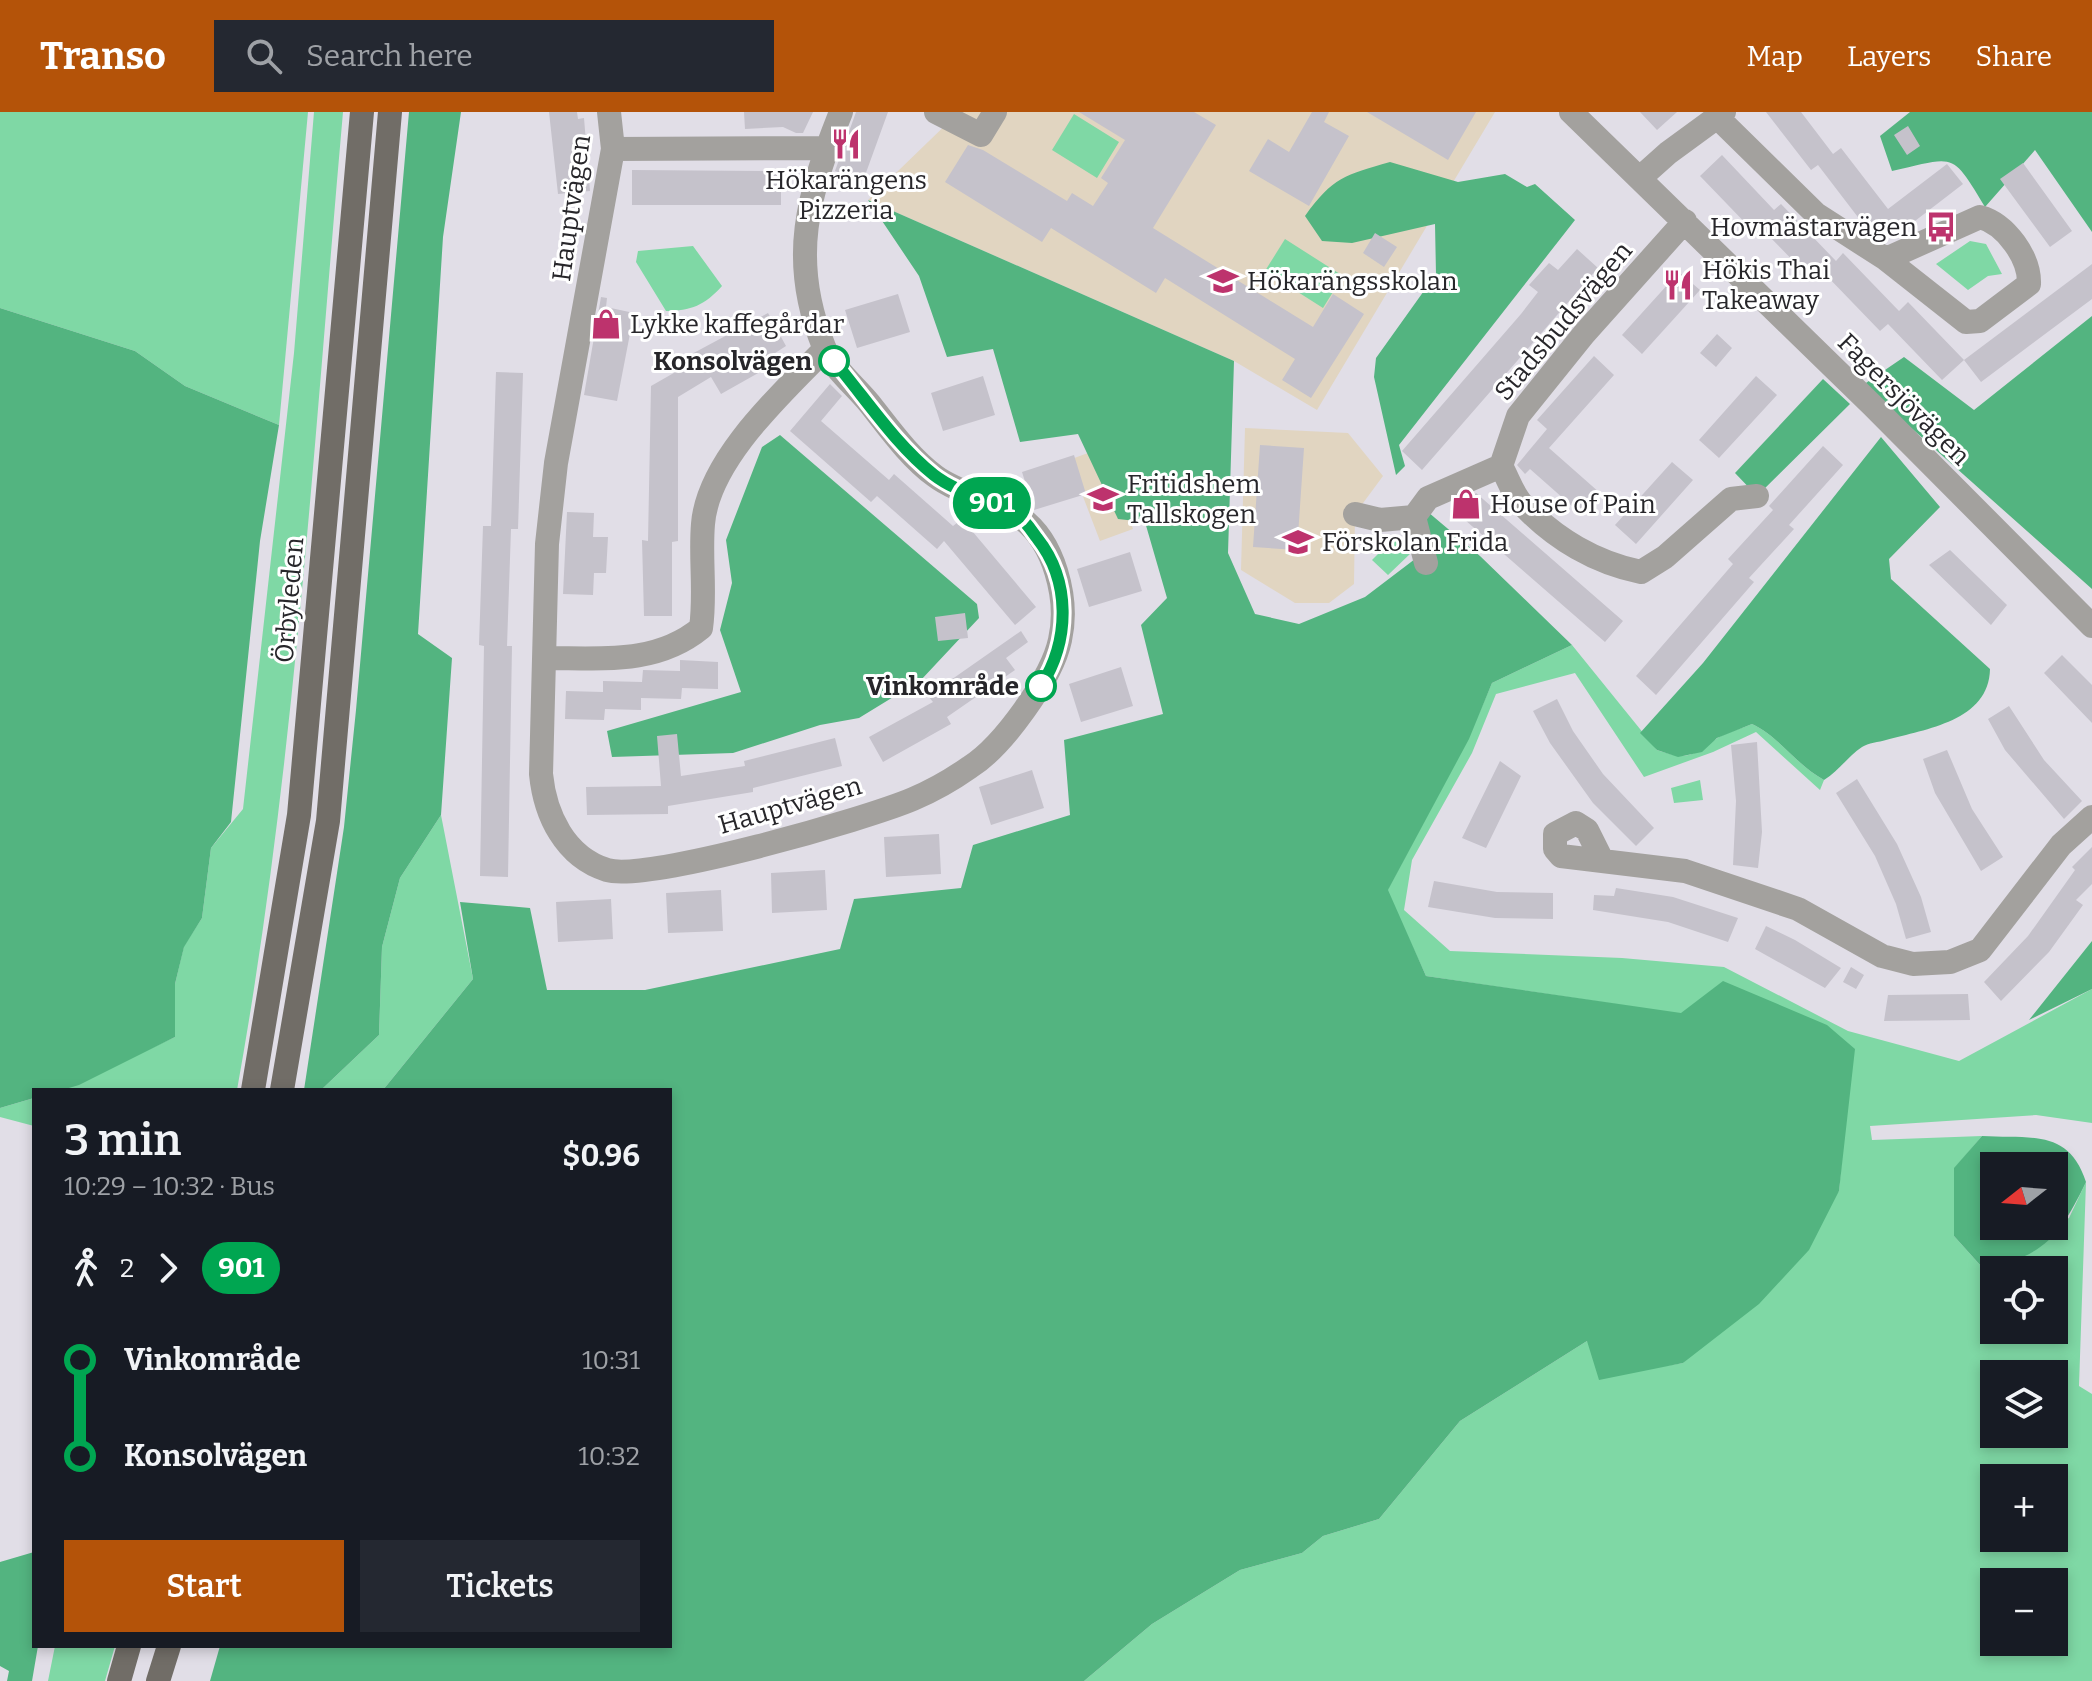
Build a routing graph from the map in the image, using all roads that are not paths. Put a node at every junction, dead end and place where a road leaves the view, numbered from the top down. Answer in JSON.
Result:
{"nodes":[{"id":1,"x":362,"y":112,"type":"edge"},
{"id":2,"x":390,"y":112,"type":"edge"},
{"id":3,"x":609,"y":112,"type":"edge"},
{"id":4,"x":841,"y":112,"type":"edge"},
{"id":5,"x":936,"y":112,"type":"edge"},
{"id":6,"x":995,"y":112,"type":"edge"},
{"id":7,"x":1571,"y":112,"type":"edge"},
{"id":8,"x":1721,"y":114,"type":"edge"},
{"id":9,"x":827,"y":148,"type":"junction"},
{"id":10,"x":613,"y":149,"type":"junction"},
{"id":11,"x":1640,"y":178,"type":"junction"},
{"id":12,"x":1685,"y":221,"type":"junction"},
{"id":13,"x":1886,"y":259,"type":"junction"},
{"id":14,"x":825,"y":349,"type":"junction"},
{"id":15,"x":1501,"y":466,"type":"junction"},
{"id":16,"x":1757,"y":496,"type":"dead end"},
{"id":17,"x":1355,"y":514,"type":"dead end"},
{"id":18,"x":1414,"y":517,"type":"junction"},
{"id":19,"x":1426,"y":563,"type":"dead end"},
{"id":20,"x":2092,"y":626,"type":"edge"},
{"id":21,"x":546,"y":658,"type":"junction"},
{"id":22,"x":2092,"y":817,"type":"edge"},
{"id":23,"x":1602,"y":860,"type":"dead end"},
{"id":24,"x":253,"y":1088,"type":"edge"},
{"id":25,"x":282,"y":1088,"type":"edge"},
{"id":26,"x":128,"y":1648,"type":"edge"},
{"id":27,"x":168,"y":1648,"type":"edge"},
{"id":28,"x":119,"y":1681,"type":"edge"},
{"id":29,"x":158,"y":1681,"type":"edge"}],
"edges":[{"from":1,"to":24,"type":"main road","name":"Örbyleden"},
{"from":2,"to":25,"type":"main road"},
{"from":3,"to":10,"type":"street","name":"Hauptvägen"},
{"from":4,"to":9,"type":"street","name":"Hauptvägen"},
{"from":5,"to":6,"type":"street"},
{"from":7,"to":11,"type":"street","name":"Fagersjövägen"},
{"from":8,"to":11,"type":"street"},
{"from":8,"to":13,"type":"street"},
{"from":9,"to":10,"type":"street"},
{"from":9,"to":14,"type":"street","name":"Hauptvägen"},
{"from":10,"to":21,"type":"street","name":"Hauptvägen"},
{"from":11,"to":12,"type":"street","name":"Fagersjövägen"},
{"from":12,"to":15,"type":"street","name":"Stadsbudsvägen"},
{"from":12,"to":20,"type":"street","name":"Fagersjövägen"},
{"from":13,"to":13,"type":"street"},
{"from":14,"to":21,"type":"street"},
{"from":14,"to":21,"type":"street","name":"Hauptvägen"},
{"from":15,"to":16,"type":"street"},
{"from":15,"to":18,"type":"street"},
{"from":17,"to":18,"type":"street"},
{"from":18,"to":19,"type":"street"},
{"from":22,"to":23,"type":"street"},
{"from":26,"to":28,"type":"main road"},
{"from":27,"to":29,"type":"main road"}]}
